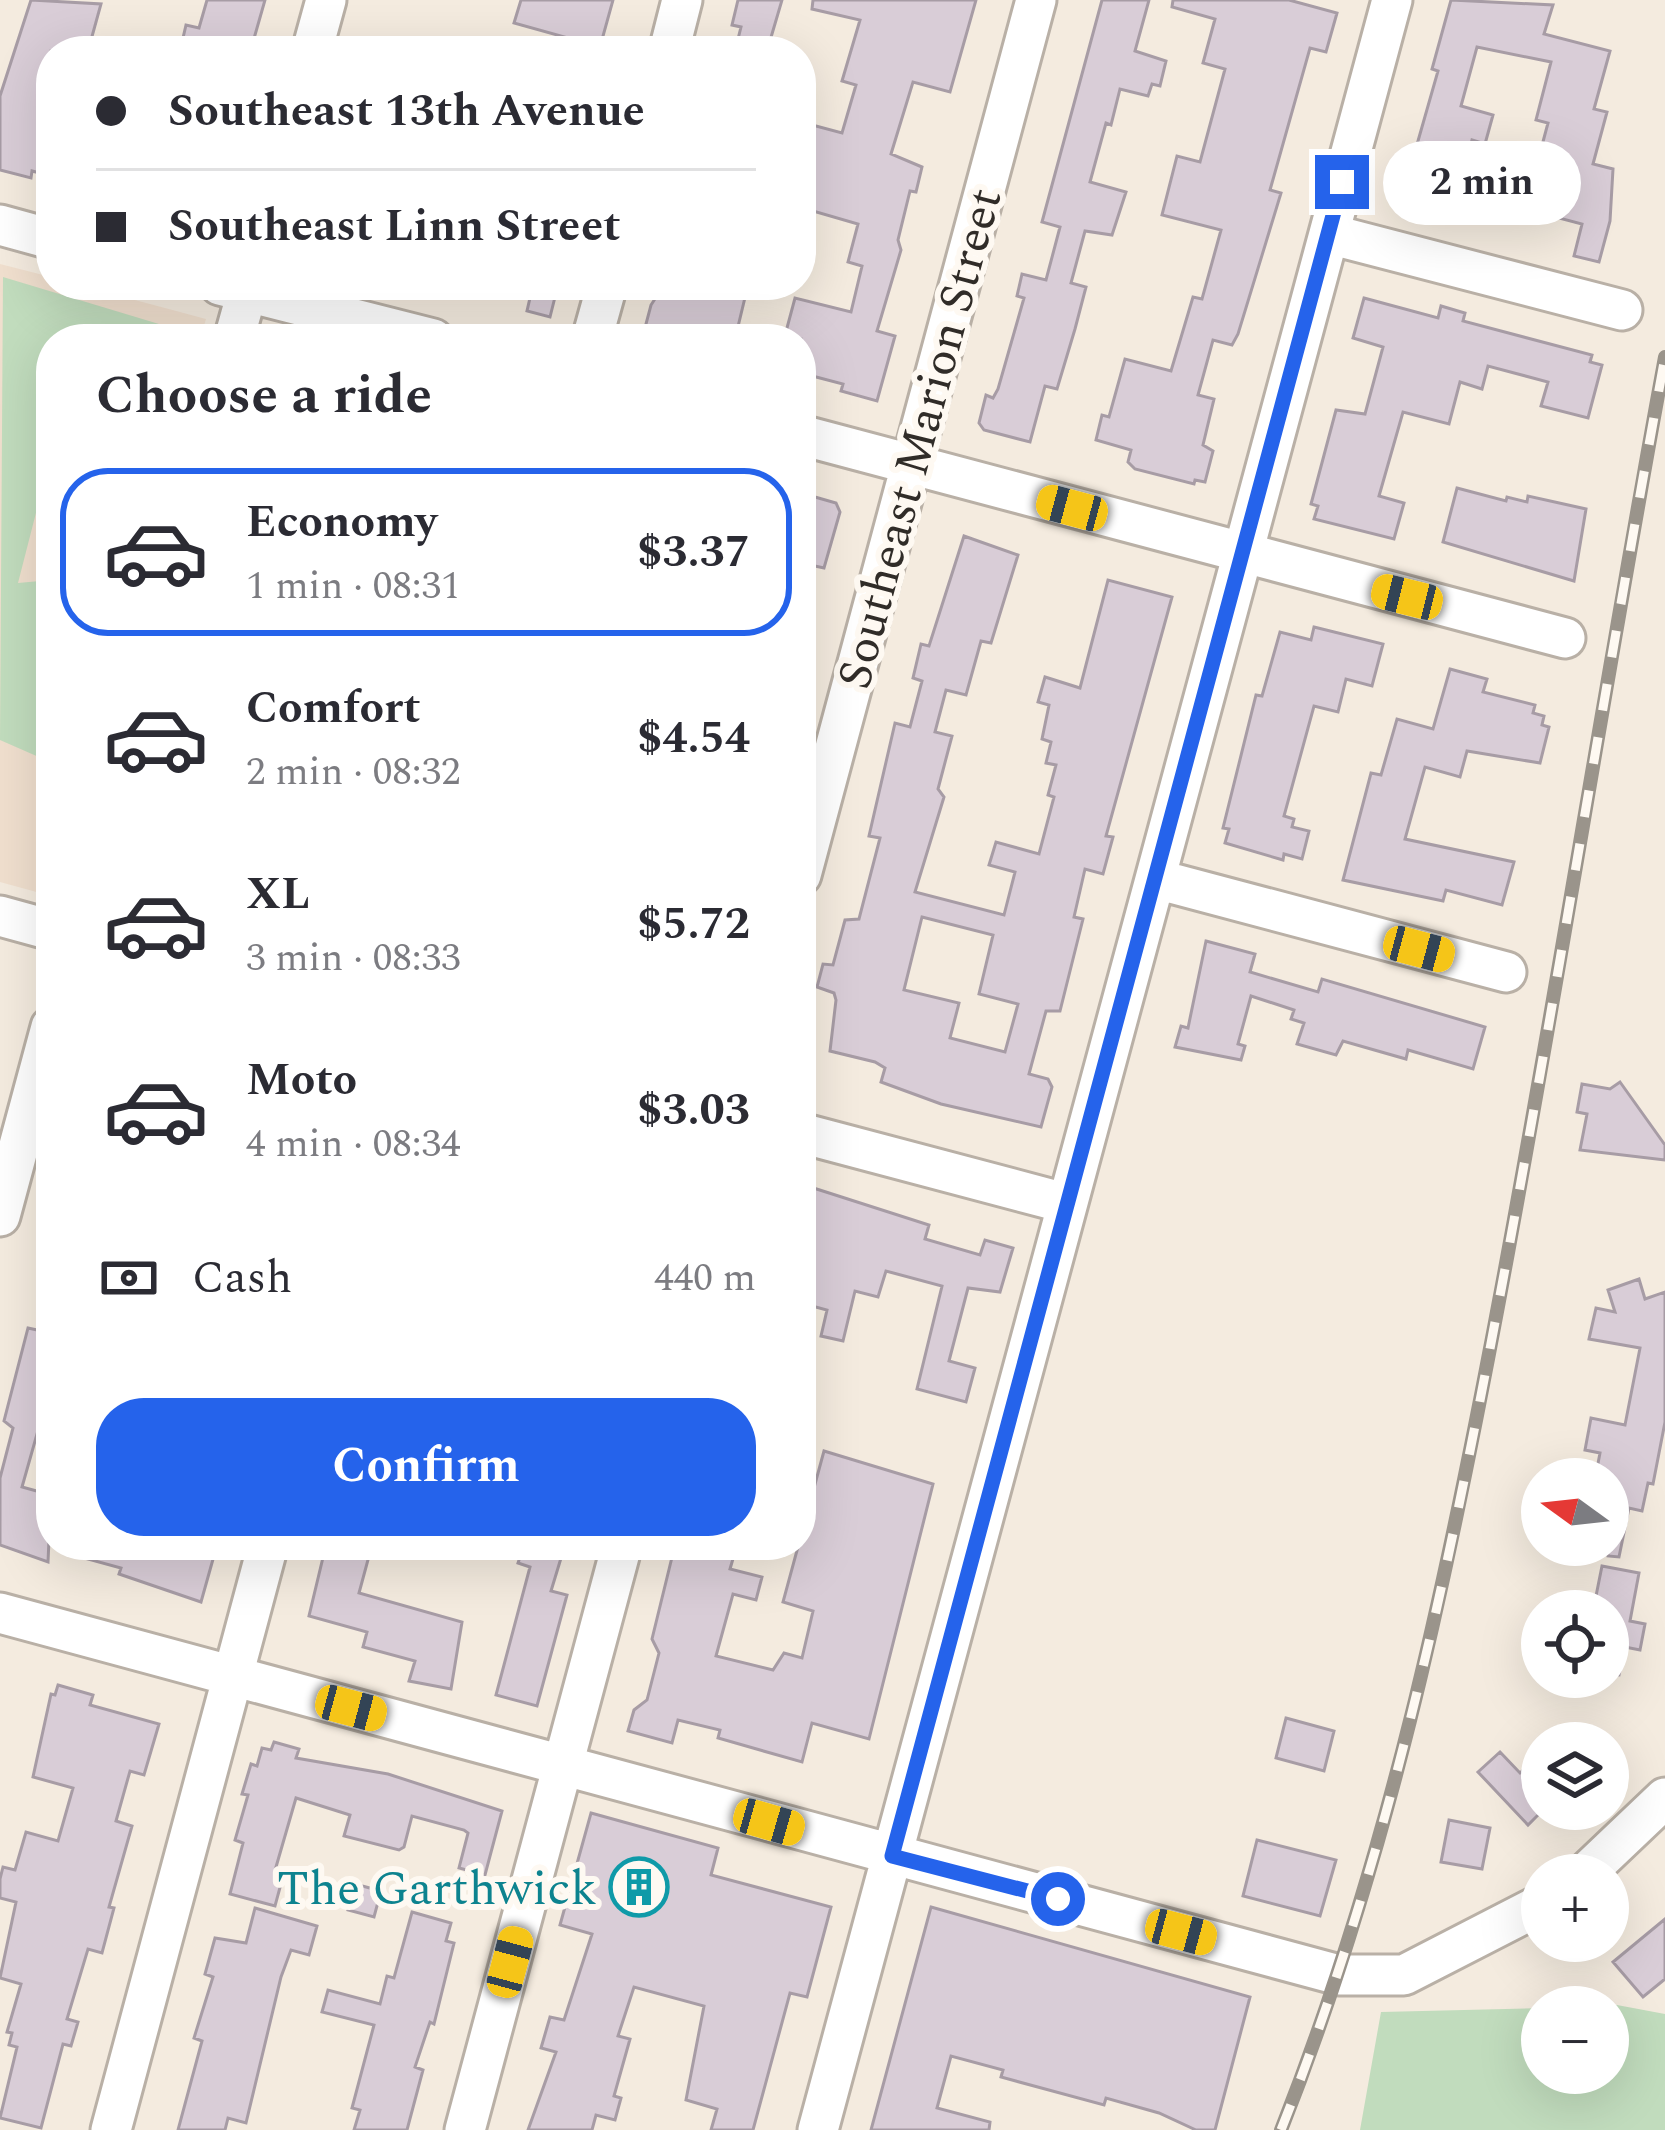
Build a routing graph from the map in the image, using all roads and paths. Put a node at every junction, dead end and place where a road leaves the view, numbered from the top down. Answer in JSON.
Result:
{"nodes":[{"id":1,"x":326,"y":0,"type":"edge"},
{"id":2,"x":682,"y":0,"type":"edge"},
{"id":3,"x":1036,"y":0,"type":"edge"},
{"id":4,"x":1392,"y":0,"type":"edge"},
{"id":5,"x":316,"y":36,"type":"edge"},
{"id":6,"x":673,"y":36,"type":"edge"},
{"id":7,"x":0,"y":225,"type":"edge"},
{"id":8,"x":1329,"y":233,"type":"junction"},
{"id":9,"x":36,"y":235,"type":"edge"},
{"id":10,"x":284,"y":300,"type":"edge"},
{"id":11,"x":1622,"y":310,"type":"dead end"},
{"id":12,"x":376,"y":324,"type":"edge"},
{"id":13,"x":816,"y":439,"type":"edge"},
{"id":14,"x":912,"y":465,"type":"junction"},
{"id":15,"x":1244,"y":555,"type":"junction"},
{"id":16,"x":1565,"y":638,"type":"dead end"},
{"id":17,"x":816,"y":820,"type":"edge"},
{"id":18,"x":1156,"y":879,"type":"junction"},
{"id":19,"x":0,"y":916,"type":"edge"},
{"id":20,"x":36,"y":926,"type":"edge"},
{"id":21,"x":1506,"y":972,"type":"dead end"},
{"id":22,"x":36,"y":1083,"type":"edge"},
{"id":23,"x":816,"y":1137,"type":"edge"},
{"id":24,"x":1065,"y":1203,"type":"junction"},
{"id":25,"x":0,"y":1216,"type":"edge"},
{"id":26,"x":264,"y":1560,"type":"edge"},
{"id":27,"x":618,"y":1560,"type":"edge"},
{"id":28,"x":0,"y":1613,"type":"edge"},
{"id":29,"x":232,"y":1676,"type":"junction"},
{"id":30,"x":563,"y":1765,"type":"junction"},
{"id":31,"x":1665,"y":1798,"type":"edge"},
{"id":32,"x":1606,"y":1854,"type":"edge"},
{"id":33,"x":892,"y":1856,"type":"junction"},
{"id":34,"x":1521,"y":1915,"type":"edge"},
{"id":35,"x":111,"y":2130,"type":"edge"},
{"id":36,"x":465,"y":2130,"type":"edge"},
{"id":37,"x":818,"y":2130,"type":"edge"}],
"edges":[{"from":1,"to":5,"type":"street"},
{"from":2,"to":6,"type":"street"},
{"from":3,"to":14,"type":"street","name":"Southeast Marion Street"},
{"from":4,"to":8,"type":"street"},
{"from":7,"to":9,"type":"street"},
{"from":8,"to":11,"type":"street"},
{"from":8,"to":15,"type":"street"},
{"from":10,"to":12,"type":"street"},
{"from":13,"to":14,"type":"street"},
{"from":14,"to":15,"type":"street"},
{"from":14,"to":17,"type":"street","name":"Southeast Marion Street"},
{"from":15,"to":16,"type":"street"},
{"from":15,"to":18,"type":"street"},
{"from":18,"to":21,"type":"street"},
{"from":18,"to":24,"type":"street"},
{"from":19,"to":20,"type":"street"},
{"from":22,"to":25,"type":"street"},
{"from":23,"to":24,"type":"street"},
{"from":24,"to":33,"type":"street"},
{"from":26,"to":29,"type":"street"},
{"from":27,"to":30,"type":"street"},
{"from":28,"to":29,"type":"street"},
{"from":29,"to":30,"type":"street"},
{"from":29,"to":35,"type":"street"},
{"from":30,"to":33,"type":"street"},
{"from":30,"to":36,"type":"street"},
{"from":31,"to":32,"type":"street"},
{"from":33,"to":34,"type":"street"},
{"from":33,"to":37,"type":"street"}]}
